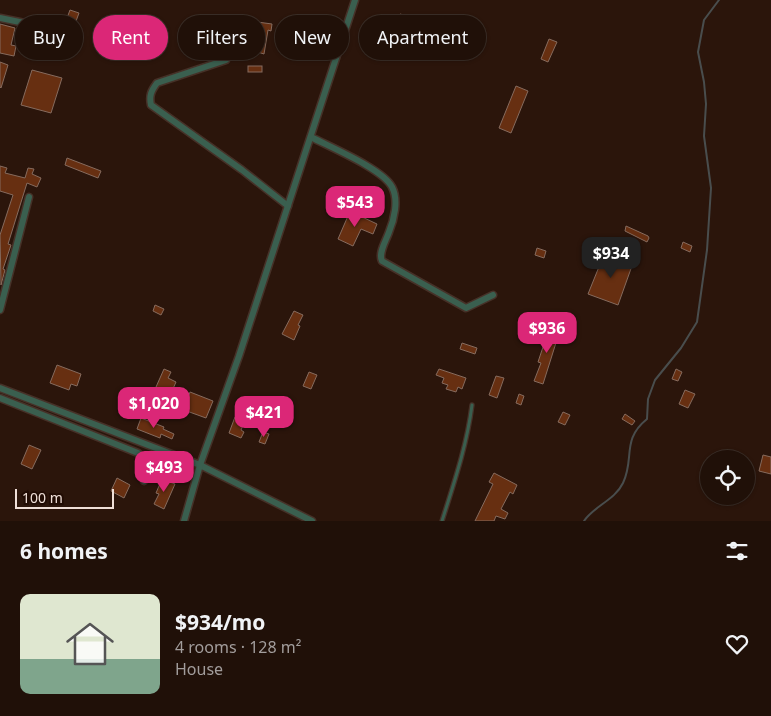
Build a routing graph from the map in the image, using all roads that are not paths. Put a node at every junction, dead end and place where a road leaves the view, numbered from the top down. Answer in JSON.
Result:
{"nodes":[{"id":1,"x":354,"y":0,"type":"edge"},
{"id":2,"x":0,"y":18,"type":"edge"},
{"id":3,"x":15,"y":21,"type":"edge"},
{"id":4,"x":226,"y":60,"type":"dead end"},
{"id":5,"x":311,"y":137,"type":"junction"},
{"id":6,"x":29,"y":197,"type":"dead end"},
{"id":7,"x":288,"y":206,"type":"junction"},
{"id":8,"x":493,"y":295,"type":"dead end"},
{"id":9,"x":0,"y":310,"type":"edge"},
{"id":10,"x":0,"y":388,"type":"edge"},
{"id":11,"x":0,"y":398,"type":"edge"},
{"id":12,"x":472,"y":405,"type":"dead end"},
{"id":13,"x":200,"y":465,"type":"junction"},
{"id":14,"x":144,"y":481,"type":"dead end"},
{"id":15,"x":184,"y":521,"type":"edge"},
{"id":16,"x":312,"y":521,"type":"edge"},
{"id":17,"x":442,"y":521,"type":"edge"}],
"edges":[{"from":1,"to":5,"type":"street"},
{"from":2,"to":3,"type":"street"},
{"from":4,"to":7,"type":"street"},
{"from":5,"to":7,"type":"street"},
{"from":5,"to":8,"type":"street"},
{"from":6,"to":9,"type":"street"},
{"from":7,"to":13,"type":"street"},
{"from":10,"to":13,"type":"street"},
{"from":11,"to":14,"type":"street"},
{"from":12,"to":17,"type":"lane"},
{"from":13,"to":15,"type":"street"},
{"from":13,"to":16,"type":"street"}]}
